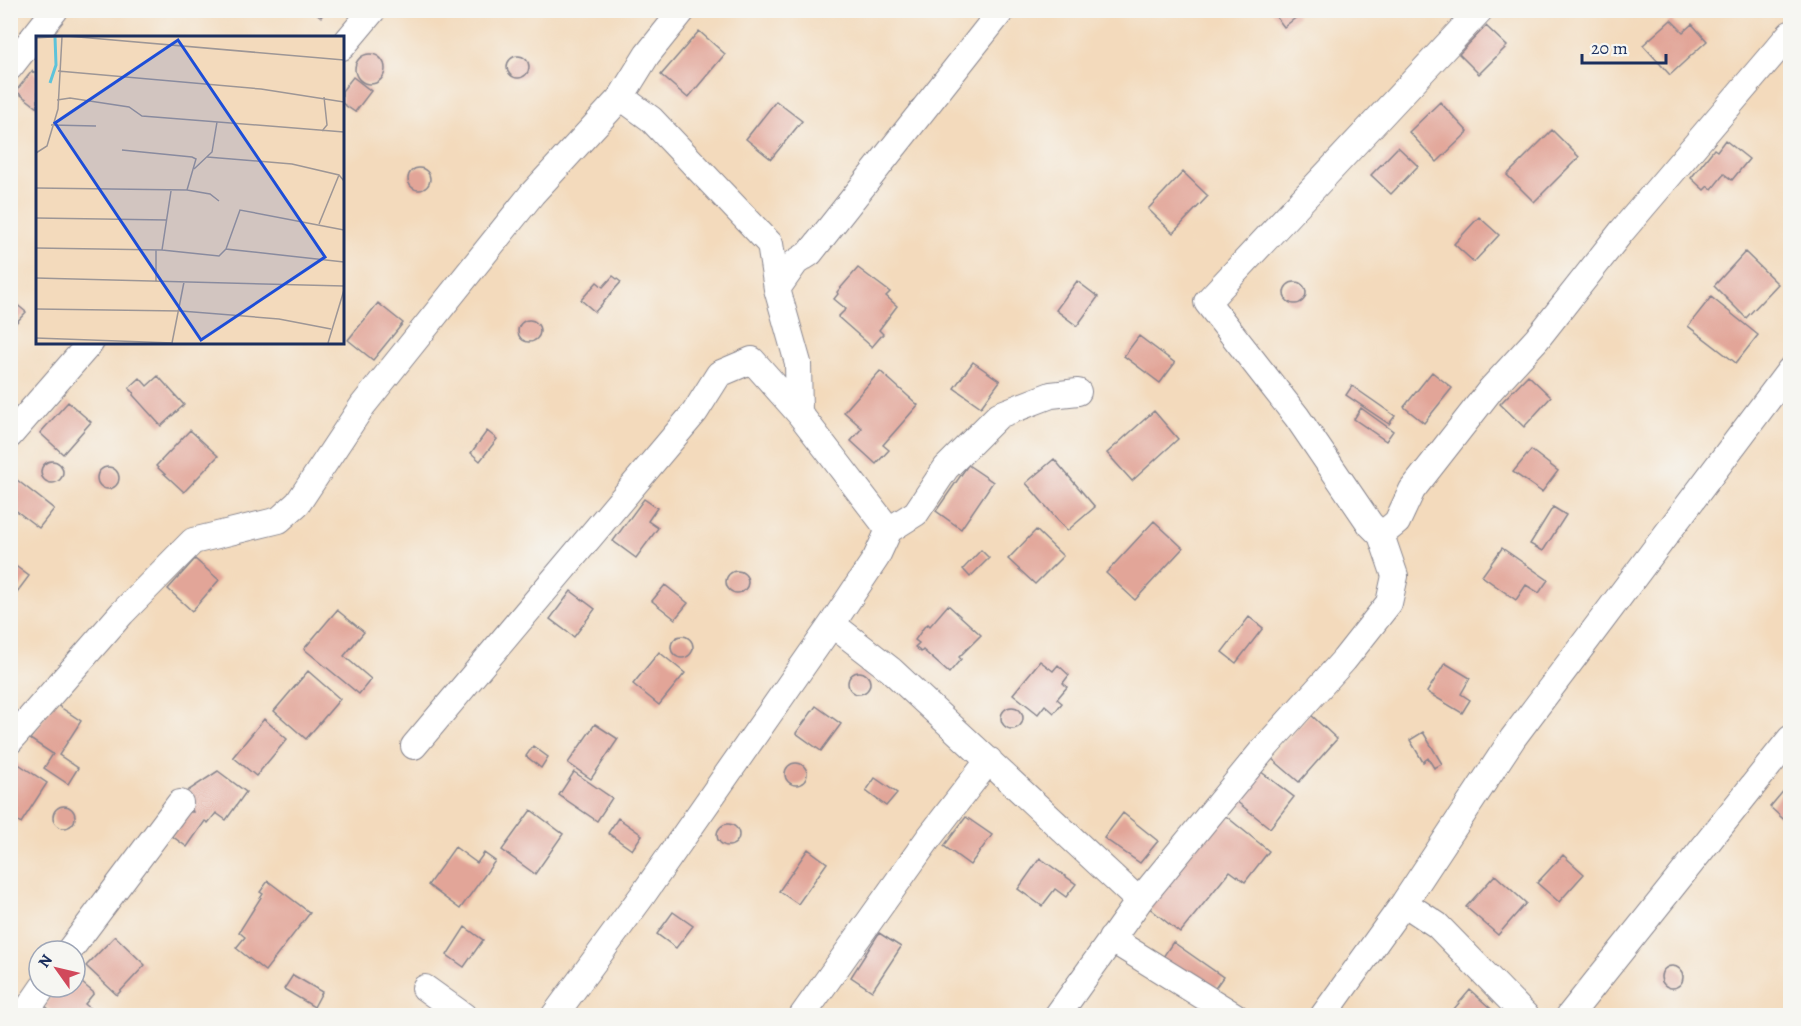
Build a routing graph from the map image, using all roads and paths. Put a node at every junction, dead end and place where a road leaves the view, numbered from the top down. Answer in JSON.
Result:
{"nodes":[{"id":1,"x":55,"y":10,"type":"edge"},
{"id":2,"x":373,"y":10,"type":"edge"},
{"id":3,"x":683,"y":10,"type":"edge"},
{"id":4,"x":1002,"y":10,"type":"edge"},
{"id":5,"x":1480,"y":10,"type":"edge"},
{"id":6,"x":1791,"y":34,"type":"edge"},
{"id":7,"x":344,"y":45,"type":"edge"},
{"id":8,"x":10,"y":67,"type":"edge"},
{"id":9,"x":621,"y":97,"type":"junction"},
{"id":10,"x":777,"y":289,"type":"junction"},
{"id":11,"x":89,"y":344,"type":"edge"},
{"id":12,"x":1791,"y":370,"type":"edge"},
{"id":13,"x":1078,"y":392,"type":"dead end"},
{"id":14,"x":800,"y":412,"type":"junction"},
{"id":15,"x":10,"y":435,"type":"edge"},
{"id":16,"x":889,"y":530,"type":"junction"},
{"id":17,"x":1381,"y":535,"type":"junction"},
{"id":18,"x":832,"y":624,"type":"junction"},
{"id":19,"x":1791,"y":740,"type":"edge"},
{"id":20,"x":10,"y":741,"type":"edge"},
{"id":21,"x":414,"y":746,"type":"dead end"},
{"id":22,"x":988,"y":760,"type":"junction"},
{"id":23,"x":180,"y":803,"type":"dead end"},
{"id":24,"x":1139,"y":901,"type":"junction"},
{"id":25,"x":1404,"y":903,"type":"junction"},
{"id":26,"x":78,"y":939,"type":"edge"},
{"id":27,"x":1112,"y":939,"type":"junction"},
{"id":28,"x":425,"y":988,"type":"dead end"},
{"id":29,"x":34,"y":999,"type":"edge"},
{"id":30,"x":22,"y":1016,"type":"edge"},
{"id":31,"x":464,"y":1016,"type":"edge"},
{"id":32,"x":554,"y":1016,"type":"edge"},
{"id":33,"x":802,"y":1016,"type":"edge"},
{"id":34,"x":1057,"y":1016,"type":"edge"},
{"id":35,"x":1235,"y":1016,"type":"edge"},
{"id":36,"x":1323,"y":1016,"type":"edge"},
{"id":37,"x":1526,"y":1016,"type":"edge"},
{"id":38,"x":1569,"y":1016,"type":"edge"}],
"edges":[{"from":1,"to":8,"type":"street"},
{"from":2,"to":7,"type":"street"},
{"from":3,"to":9,"type":"street"},
{"from":4,"to":10,"type":"street"},
{"from":5,"to":17,"type":"street"},
{"from":6,"to":17,"type":"street"},
{"from":9,"to":10,"type":"street"},
{"from":9,"to":20,"type":"street"},
{"from":10,"to":14,"type":"street"},
{"from":11,"to":15,"type":"street"},
{"from":12,"to":25,"type":"street"},
{"from":13,"to":16,"type":"street"},
{"from":14,"to":16,"type":"street"},
{"from":14,"to":21,"type":"street"},
{"from":16,"to":18,"type":"street"},
{"from":17,"to":24,"type":"street"},
{"from":18,"to":22,"type":"street"},
{"from":18,"to":32,"type":"street"},
{"from":19,"to":38,"type":"street"},
{"from":22,"to":24,"type":"street"},
{"from":22,"to":33,"type":"street"},
{"from":23,"to":26,"type":"street"},
{"from":24,"to":27,"type":"street"},
{"from":25,"to":36,"type":"street"},
{"from":25,"to":37,"type":"street"},
{"from":27,"to":34,"type":"street"},
{"from":27,"to":35,"type":"street"},
{"from":28,"to":31,"type":"street"},
{"from":29,"to":30,"type":"street"}]}
